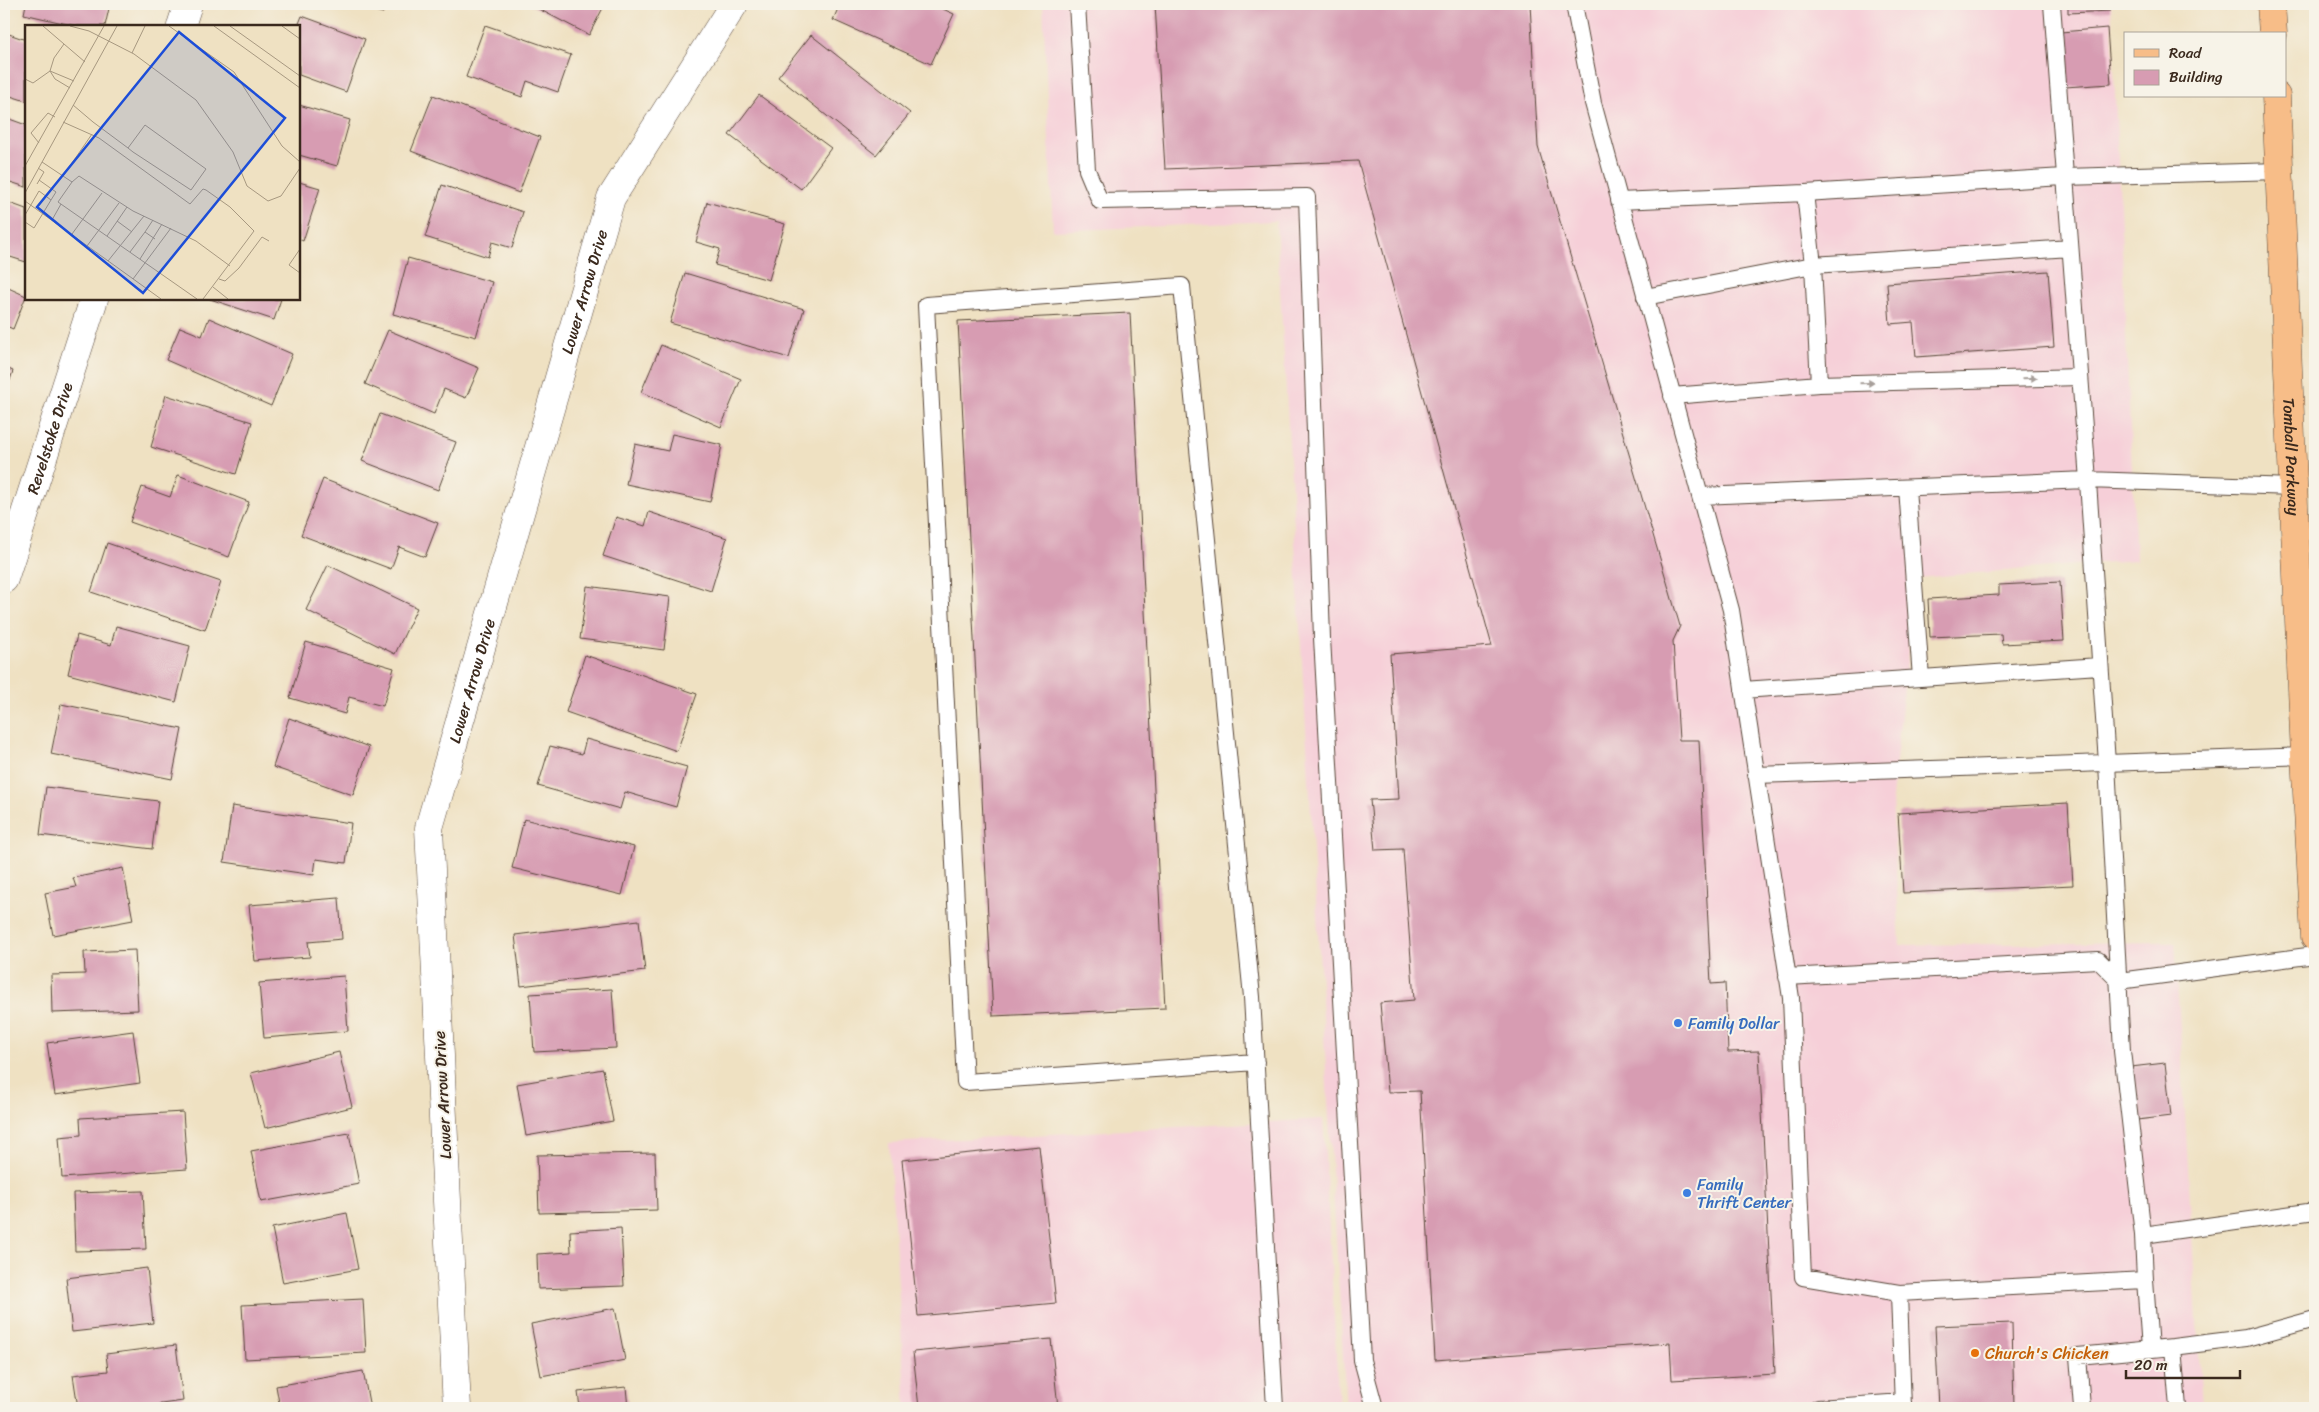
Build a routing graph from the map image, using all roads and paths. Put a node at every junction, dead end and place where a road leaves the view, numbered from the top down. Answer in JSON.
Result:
{"nodes":[{"id":1,"x":188,"y":4,"type":"edge"},
{"id":2,"x":734,"y":4,"type":"edge"},
{"id":3,"x":1077,"y":4,"type":"edge"},
{"id":4,"x":1574,"y":4,"type":"edge"},
{"id":5,"x":2052,"y":4,"type":"edge"},
{"id":6,"x":2271,"y":4,"type":"edge"},
{"id":7,"x":181,"y":25,"type":"edge"},
{"id":8,"x":2273,"y":32,"type":"edge"},
{"id":9,"x":2276,"y":98,"type":"edge"},
{"id":10,"x":2280,"y":171,"type":"junction"},
{"id":11,"x":2064,"y":177,"type":"junction"},
{"id":12,"x":1805,"y":193,"type":"junction"},
{"id":13,"x":1619,"y":201,"type":"junction"},
{"id":14,"x":2070,"y":248,"type":"junction"},
{"id":15,"x":1813,"y":266,"type":"junction"},
{"id":16,"x":1645,"y":297,"type":"junction"},
{"id":17,"x":94,"y":300,"type":"edge"},
{"id":18,"x":2079,"y":377,"type":"junction"},
{"id":19,"x":1819,"y":384,"type":"junction"},
{"id":20,"x":1672,"y":396,"type":"junction"},
{"id":21,"x":2087,"y":480,"type":"junction"},
{"id":22,"x":2294,"y":486,"type":"junction"},
{"id":23,"x":1906,"y":488,"type":"junction"},
{"id":24,"x":1700,"y":496,"type":"junction"},
{"id":25,"x":4,"y":579,"type":"edge"},
{"id":26,"x":2098,"y":666,"type":"junction"},
{"id":27,"x":1921,"y":678,"type":"junction"},
{"id":28,"x":1743,"y":690,"type":"junction"},
{"id":29,"x":2304,"y":756,"type":"junction"},
{"id":30,"x":2106,"y":764,"type":"junction"},
{"id":31,"x":1756,"y":775,"type":"junction"},
{"id":32,"x":2315,"y":937,"type":"edge"},
{"id":33,"x":2315,"y":955,"type":"edge"},
{"id":34,"x":1787,"y":977,"type":"junction"},
{"id":35,"x":2119,"y":980,"type":"junction"},
{"id":36,"x":1256,"y":1062,"type":"junction"},
{"id":37,"x":2315,"y":1211,"type":"edge"},
{"id":38,"x":2144,"y":1235,"type":"junction"},
{"id":39,"x":2145,"y":1280,"type":"junction"},
{"id":40,"x":1899,"y":1293,"type":"junction"},
{"id":41,"x":2315,"y":1319,"type":"edge"},
{"id":42,"x":2172,"y":1347,"type":"junction"},
{"id":43,"x":2150,"y":1349,"type":"junction"},
{"id":44,"x":1903,"y":1405,"type":"edge"},
{"id":45,"x":457,"y":1408,"type":"edge"},
{"id":46,"x":1275,"y":1408,"type":"edge"},
{"id":47,"x":1375,"y":1408,"type":"edge"},
{"id":48,"x":1818,"y":1408,"type":"edge"},
{"id":49,"x":2082,"y":1408,"type":"edge"},
{"id":50,"x":2178,"y":1408,"type":"edge"}],
"edges":[{"from":1,"to":7,"type":"street"},
{"from":2,"to":45,"type":"street","name":"Lower Arrow Drive"},
{"from":3,"to":47,"type":"lane"},
{"from":4,"to":13,"type":"lane"},
{"from":5,"to":11,"type":"lane"},
{"from":6,"to":8,"type":"main road"},
{"from":9,"to":10,"type":"main road","name":"Tomball Parkway"},
{"from":10,"to":11,"type":"lane"},
{"from":10,"to":22,"type":"main road","name":"Tomball Parkway"},
{"from":11,"to":12,"type":"lane"},
{"from":11,"to":14,"type":"lane"},
{"from":12,"to":13,"type":"lane"},
{"from":12,"to":15,"type":"lane"},
{"from":13,"to":16,"type":"lane"},
{"from":14,"to":15,"type":"lane"},
{"from":14,"to":18,"type":"lane"},
{"from":15,"to":16,"type":"lane"},
{"from":15,"to":19,"type":"lane"},
{"from":16,"to":20,"type":"lane"},
{"from":17,"to":25,"type":"street","name":"Revelstoke Drive"},
{"from":19,"to":18,"type":"lane","one_way":true},
{"from":18,"to":21,"type":"lane"},
{"from":19,"to":20,"type":"lane"},
{"from":20,"to":24,"type":"lane"},
{"from":21,"to":22,"type":"lane"},
{"from":21,"to":23,"type":"lane"},
{"from":21,"to":26,"type":"lane"},
{"from":22,"to":29,"type":"main road","name":"Tomball Parkway"},
{"from":23,"to":24,"type":"lane"},
{"from":23,"to":27,"type":"lane"},
{"from":24,"to":28,"type":"lane"},
{"from":26,"to":27,"type":"lane"},
{"from":26,"to":30,"type":"lane"},
{"from":27,"to":28,"type":"lane"},
{"from":28,"to":31,"type":"lane"},
{"from":29,"to":30,"type":"lane"},
{"from":29,"to":32,"type":"main road","name":"Tomball Parkway"},
{"from":30,"to":31,"type":"lane"},
{"from":30,"to":35,"type":"lane"},
{"from":31,"to":34,"type":"lane"},
{"from":33,"to":35,"type":"lane"},
{"from":34,"to":35,"type":"lane"},
{"from":34,"to":40,"type":"lane"},
{"from":35,"to":38,"type":"lane"},
{"from":36,"to":36,"type":"lane"},
{"from":36,"to":46,"type":"lane"},
{"from":37,"to":38,"type":"lane"},
{"from":38,"to":39,"type":"lane"},
{"from":39,"to":40,"type":"lane"},
{"from":39,"to":43,"type":"lane"},
{"from":40,"to":44,"type":"lane"},
{"from":41,"to":42,"type":"lane"},
{"from":42,"to":43,"type":"lane"},
{"from":42,"to":50,"type":"lane"},
{"from":43,"to":49,"type":"lane"},
{"from":44,"to":48,"type":"lane"}]}
